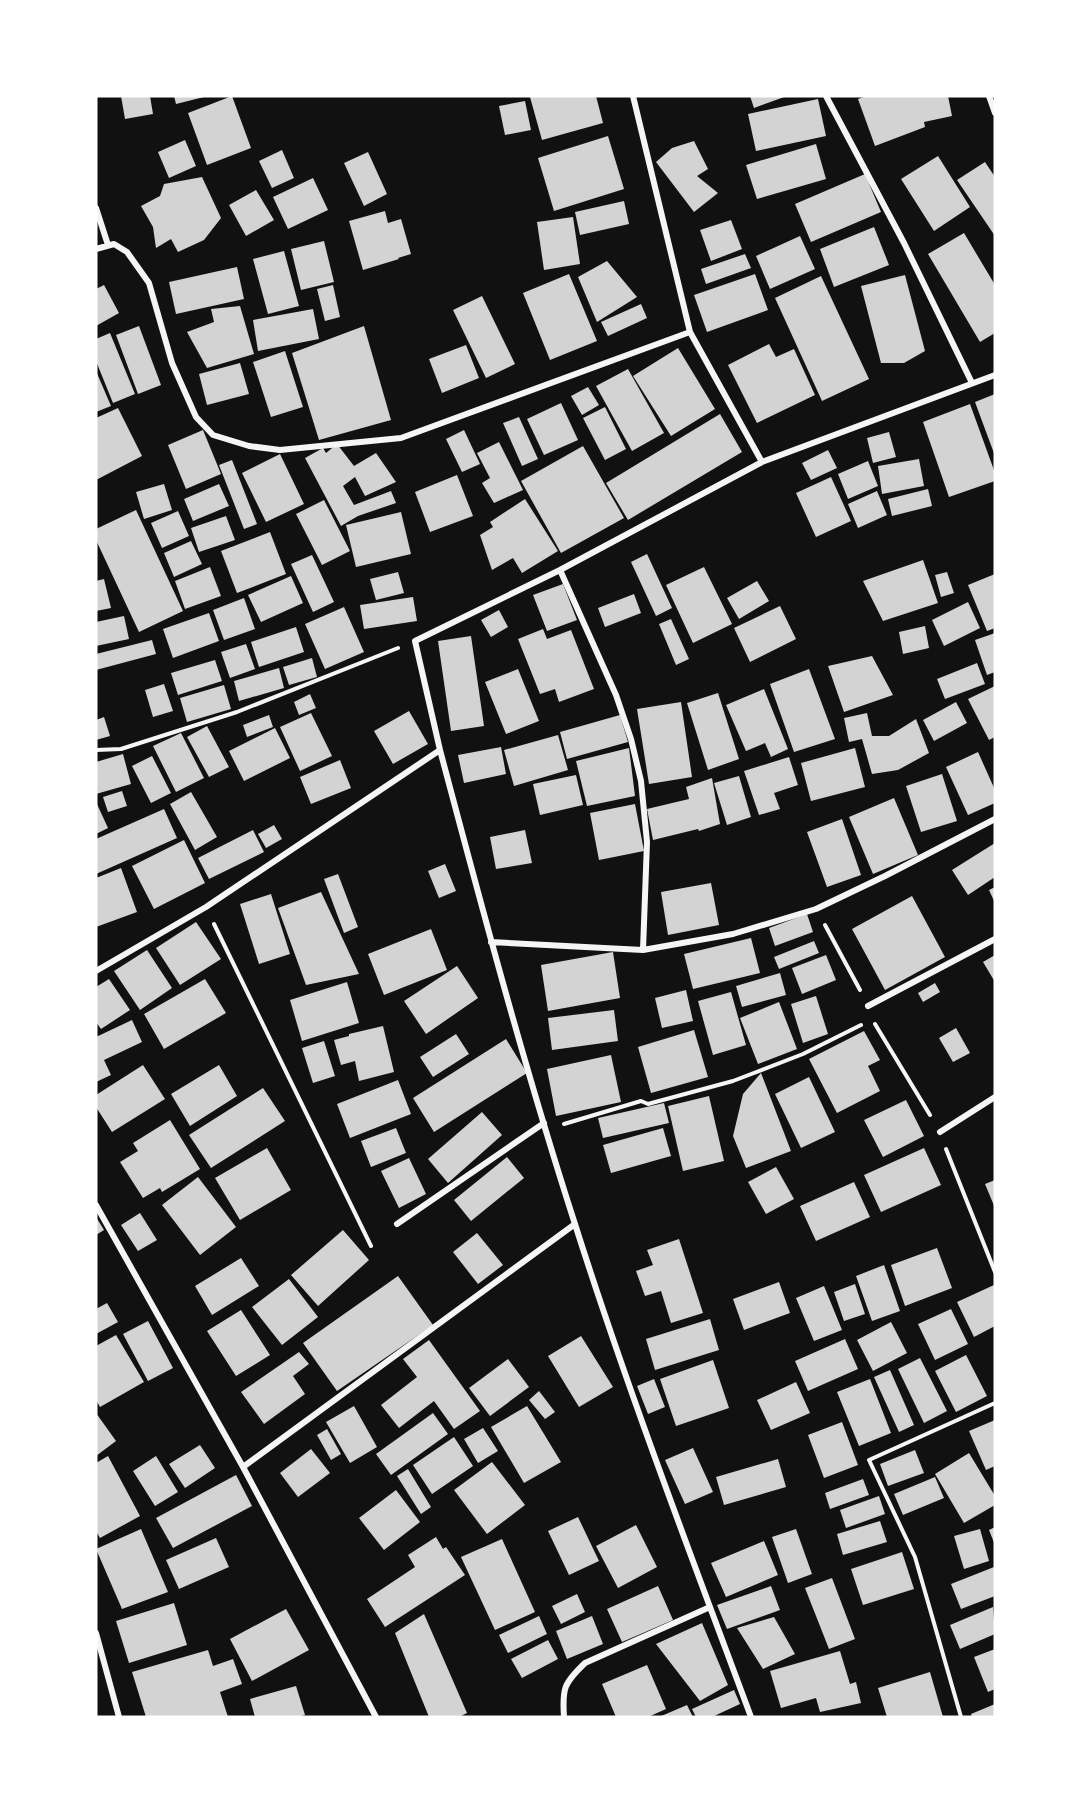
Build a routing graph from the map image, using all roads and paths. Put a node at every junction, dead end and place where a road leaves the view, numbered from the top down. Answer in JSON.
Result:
{"nodes":[{"id":1,"x":633,"y":96,"type":"edge"},
{"id":2,"x":826,"y":96,"type":"edge"},
{"id":3,"x":989,"y":96,"type":"edge"},
{"id":4,"x":995,"y":113,"type":"edge"},
{"id":5,"x":96,"y":208,"type":"edge"},
{"id":6,"x":108,"y":245,"type":"junction"},
{"id":7,"x":96,"y":249,"type":"edge"},
{"id":8,"x":690,"y":332,"type":"junction"},
{"id":9,"x":995,"y":375,"type":"edge"},
{"id":10,"x":972,"y":383,"type":"junction"},
{"id":11,"x":762,"y":462,"type":"junction"},
{"id":12,"x":560,"y":570,"type":"junction"},
{"id":13,"x":415,"y":641,"type":"junction"},
{"id":14,"x":96,"y":750,"type":"edge"},
{"id":15,"x":440,"y":750,"type":"junction"},
{"id":16,"x":995,"y":819,"type":"edge"},
{"id":17,"x":206,"y":907,"type":"junction"},
{"id":18,"x":816,"y":909,"type":"junction"},
{"id":19,"x":995,"y":939,"type":"edge"},
{"id":20,"x":491,"y":942,"type":"junction"},
{"id":21,"x":643,"y":950,"type":"junction"},
{"id":22,"x":96,"y":971,"type":"edge"},
{"id":23,"x":868,"y":1006,"type":"junction"},
{"id":24,"x":873,"y":1019,"type":"junction"},
{"id":25,"x":995,"y":1097,"type":"edge"},
{"id":26,"x":545,"y":1126,"type":"junction"},
{"id":27,"x":939,"y":1132,"type":"junction"},
{"id":28,"x":96,"y":1205,"type":"edge"},
{"id":29,"x":397,"y":1224,"type":"dead end"},
{"id":30,"x":575,"y":1224,"type":"junction"},
{"id":31,"x":371,"y":1246,"type":"dead end"},
{"id":32,"x":995,"y":1272,"type":"edge"},
{"id":33,"x":995,"y":1403,"type":"edge"},
{"id":34,"x":243,"y":1467,"type":"junction"},
{"id":35,"x":710,"y":1607,"type":"junction"},
{"id":36,"x":96,"y":1633,"type":"edge"},
{"id":37,"x":99,"y":1656,"type":"edge"},
{"id":38,"x":119,"y":1717,"type":"edge"},
{"id":39,"x":376,"y":1717,"type":"edge"},
{"id":40,"x":564,"y":1717,"type":"edge"},
{"id":41,"x":751,"y":1717,"type":"edge"},
{"id":42,"x":961,"y":1717,"type":"edge"}],
"edges":[{"from":1,"to":8,"type":"street"},
{"from":2,"to":10,"type":"street"},
{"from":3,"to":4,"type":"street"},
{"from":5,"to":6,"type":"street"},
{"from":6,"to":7,"type":"street"},
{"from":6,"to":8,"type":"street"},
{"from":8,"to":11,"type":"street"},
{"from":9,"to":10,"type":"street"},
{"from":10,"to":11,"type":"street"},
{"from":11,"to":12,"type":"street"},
{"from":12,"to":13,"type":"street"},
{"from":12,"to":21,"type":"street"},
{"from":13,"to":14,"type":"path"},
{"from":13,"to":15,"type":"street"},
{"from":15,"to":17,"type":"street"},
{"from":15,"to":20,"type":"street"},
{"from":16,"to":18,"type":"street"},
{"from":17,"to":22,"type":"street"},
{"from":17,"to":31,"type":"path"},
{"from":18,"to":21,"type":"street"},
{"from":18,"to":23,"type":"path"},
{"from":19,"to":23,"type":"street"},
{"from":20,"to":21,"type":"street"},
{"from":20,"to":26,"type":"street"},
{"from":23,"to":24,"type":"path"},
{"from":24,"to":26,"type":"path"},
{"from":24,"to":27,"type":"path"},
{"from":25,"to":27,"type":"street"},
{"from":26,"to":29,"type":"street"},
{"from":26,"to":30,"type":"street"},
{"from":27,"to":32,"type":"path"},
{"from":28,"to":34,"type":"street"},
{"from":30,"to":34,"type":"street"},
{"from":30,"to":35,"type":"street"},
{"from":33,"to":42,"type":"path"},
{"from":34,"to":39,"type":"street"},
{"from":35,"to":40,"type":"street"},
{"from":35,"to":41,"type":"street"},
{"from":36,"to":37,"type":"street"},
{"from":37,"to":38,"type":"street"}]}
